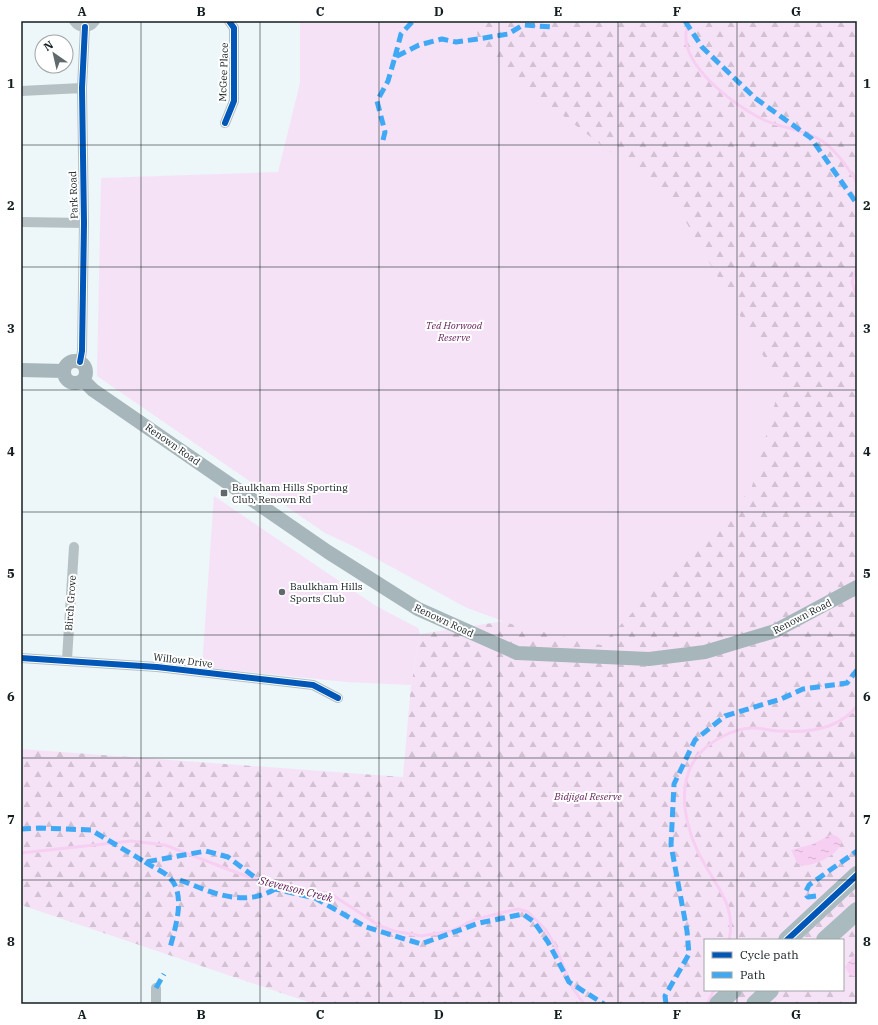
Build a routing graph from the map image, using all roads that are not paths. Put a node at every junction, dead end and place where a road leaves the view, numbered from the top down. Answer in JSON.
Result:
{"nodes":[{"id":1,"x":74,"y":21,"type":"edge"},
{"id":2,"x":95,"y":21,"type":"edge"},
{"id":3,"x":230,"y":21,"type":"edge"},
{"id":4,"x":85,"y":27,"type":"junction"},
{"id":5,"x":82,"y":88,"type":"junction"},
{"id":6,"x":21,"y":91,"type":"edge"},
{"id":7,"x":225,"y":123,"type":"dead end"},
{"id":8,"x":21,"y":222,"type":"edge"},
{"id":9,"x":84,"y":222,"type":"junction"},
{"id":10,"x":80,"y":362,"type":"junction"},
{"id":11,"x":21,"y":370,"type":"edge"},
{"id":12,"x":64,"y":372,"type":"junction"},
{"id":13,"x":83,"y":380,"type":"junction"},
{"id":14,"x":74,"y":546,"type":"dead end"},
{"id":15,"x":853,"y":590,"type":"edge"},
{"id":16,"x":21,"y":658,"type":"edge"},
{"id":17,"x":67,"y":659,"type":"junction"},
{"id":18,"x":338,"y":698,"type":"dead end"},
{"id":19,"x":857,"y":875,"type":"edge"},
{"id":20,"x":857,"y":911,"type":"edge"},
{"id":21,"x":788,"y":939,"type":"edge"},
{"id":22,"x":826,"y":939,"type":"edge"},
{"id":23,"x":156,"y":988,"type":"dead end"},
{"id":24,"x":732,"y":991,"type":"edge"},
{"id":25,"x":769,"y":991,"type":"edge"},
{"id":26,"x":156,"y":1004,"type":"edge"},
{"id":27,"x":718,"y":1004,"type":"edge"},
{"id":28,"x":755,"y":1004,"type":"edge"}],
"edges":[{"from":1,"to":4,"type":"street"},
{"from":2,"to":4,"type":"street"},
{"from":3,"to":7,"type":"street","name":"McGee Place"},
{"from":4,"to":5,"type":"street","name":"Park Road"},
{"from":5,"to":6,"type":"street"},
{"from":5,"to":9,"type":"street","name":"Park Road"},
{"from":8,"to":9,"type":"street"},
{"from":9,"to":10,"type":"street","name":"Park Road"},
{"from":10,"to":12,"type":"main road"},
{"from":10,"to":13,"type":"main road"},
{"from":11,"to":12,"type":"main road"},
{"from":12,"to":13,"type":"main road"},
{"from":13,"to":15,"type":"main road","name":"Renown Road"},
{"from":14,"to":17,"type":"street","name":"Birch Grove"},
{"from":16,"to":17,"type":"street","name":"Willow Drive"},
{"from":17,"to":18,"type":"street","name":"Willow Drive"},
{"from":19,"to":21,"type":"highway"},
{"from":20,"to":22,"type":"highway"},
{"from":23,"to":26,"type":"street"},
{"from":24,"to":27,"type":"highway"},
{"from":25,"to":28,"type":"highway"}]}
